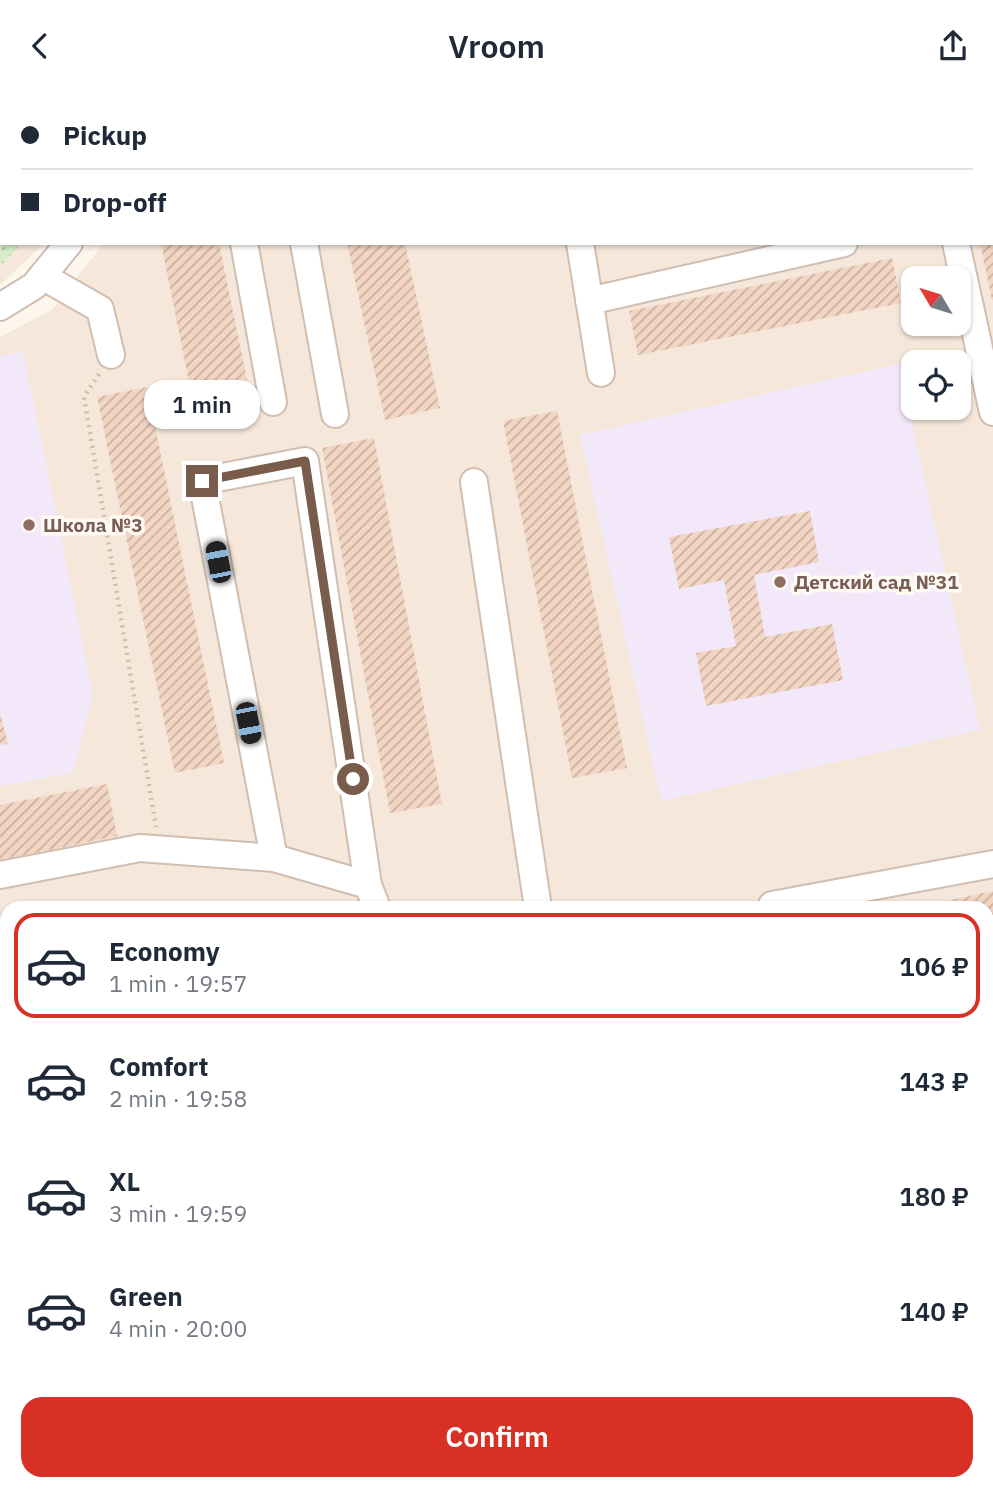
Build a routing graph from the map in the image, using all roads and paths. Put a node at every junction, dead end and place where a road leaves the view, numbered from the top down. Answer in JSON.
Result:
{"nodes":[{"id":1,"x":67,"y":245,"type":"edge"},
{"id":2,"x":244,"y":245,"type":"edge"},
{"id":3,"x":304,"y":245,"type":"edge"},
{"id":4,"x":580,"y":245,"type":"edge"},
{"id":5,"x":835,"y":245,"type":"edge"},
{"id":6,"x":956,"y":245,"type":"edge"},
{"id":7,"x":42,"y":277,"type":"junction"},
{"id":8,"x":589,"y":301,"type":"junction"},
{"id":9,"x":0,"y":307,"type":"edge"},
{"id":10,"x":111,"y":355,"type":"joint"},
{"id":11,"x":601,"y":373,"type":"dead end"},
{"id":12,"x":273,"y":402,"type":"dead end"},
{"id":13,"x":993,"y":412,"type":"edge"},
{"id":14,"x":335,"y":414,"type":"dead end"},
{"id":15,"x":474,"y":482,"type":"dead end"},
{"id":16,"x":160,"y":848,"type":"junction"},
{"id":17,"x":274,"y":857,"type":"junction"},
{"id":18,"x":993,"y":865,"type":"edge"},
{"id":19,"x":0,"y":875,"type":"edge"},
{"id":20,"x":373,"y":897,"type":"edge"},
{"id":21,"x":536,"y":901,"type":"edge"},
{"id":22,"x":794,"y":901,"type":"edge"}],
"edges":[{"from":1,"to":7,"type":"street"},
{"from":2,"to":12,"type":"street"},
{"from":3,"to":14,"type":"street"},
{"from":4,"to":8,"type":"street"},
{"from":5,"to":8,"type":"street"},
{"from":6,"to":13,"type":"street"},
{"from":7,"to":9,"type":"street"},
{"from":7,"to":10,"type":"street"},
{"from":8,"to":11,"type":"street"},
{"from":10,"to":16,"type":"path"},
{"from":15,"to":21,"type":"street"},
{"from":16,"to":17,"type":"street"},
{"from":16,"to":19,"type":"street"},
{"from":17,"to":20,"type":"street"},
{"from":17,"to":20,"type":"street"},
{"from":18,"to":22,"type":"street"}]}
